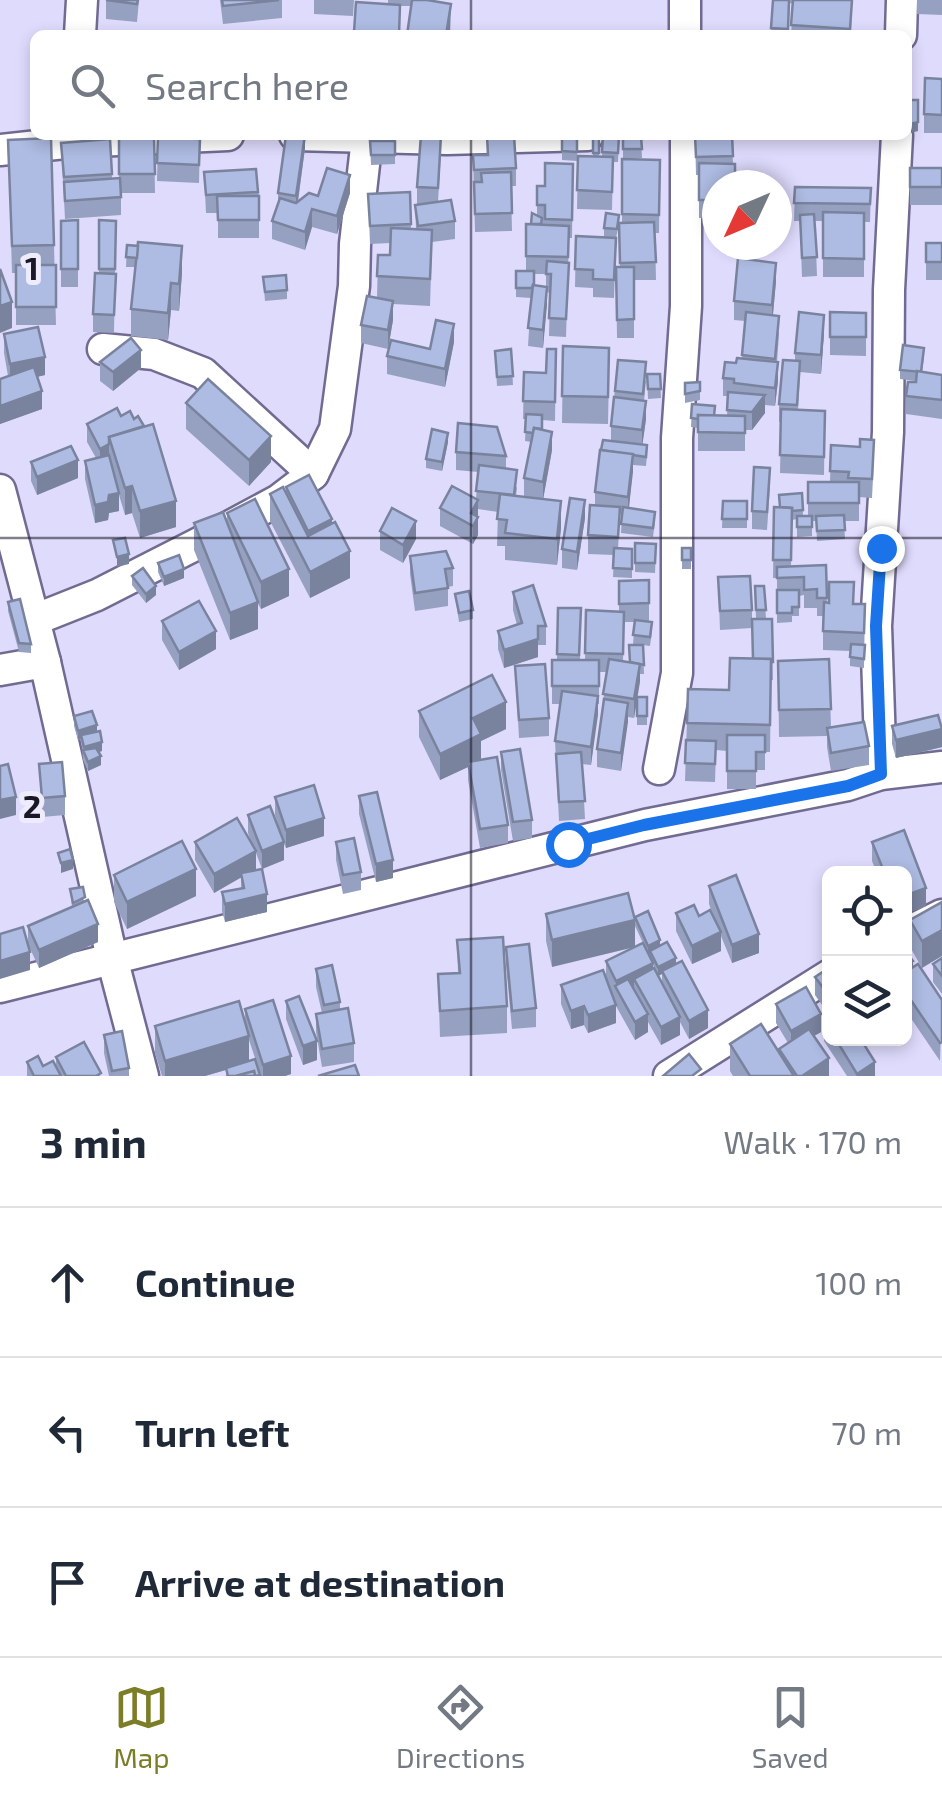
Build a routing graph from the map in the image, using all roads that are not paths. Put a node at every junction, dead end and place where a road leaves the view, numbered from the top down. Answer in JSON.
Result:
{"nodes":[{"id":1,"x":82,"y":0,"type":"edge"},
{"id":2,"x":685,"y":0,"type":"edge"},
{"id":3,"x":902,"y":0,"type":"edge"},
{"id":4,"x":80,"y":30,"type":"edge"},
{"id":5,"x":685,"y":30,"type":"edge"},
{"id":6,"x":901,"y":30,"type":"edge"},
{"id":7,"x":62,"y":140,"type":"edge"},
{"id":8,"x":368,"y":140,"type":"edge"},
{"id":9,"x":686,"y":140,"type":"edge"},
{"id":10,"x":897,"y":140,"type":"edge"},
{"id":11,"x":0,"y":150,"type":"edge"},
{"id":12,"x":104,"y":348,"type":"dead end"},
{"id":13,"x":312,"y":474,"type":"junction"},
{"id":14,"x":0,"y":490,"type":"edge"},
{"id":15,"x":34,"y":620,"type":"junction"},
{"id":16,"x":45,"y":662,"type":"junction"},
{"id":17,"x":0,"y":670,"type":"edge"},
{"id":18,"x":942,"y":767,"type":"edge"},
{"id":19,"x":658,"y":769,"type":"dead end"},
{"id":20,"x":881,"y":774,"type":"junction"},
{"id":21,"x":942,"y":915,"type":"edge"},
{"id":22,"x":912,"y":930,"type":"edge"},
{"id":23,"x":112,"y":958,"type":"junction"},
{"id":24,"x":822,"y":980,"type":"edge"},
{"id":25,"x":0,"y":986,"type":"edge"},
{"id":26,"x":143,"y":1076,"type":"edge"},
{"id":27,"x":669,"y":1076,"type":"edge"}],
"edges":[{"from":1,"to":4,"type":"street"},
{"from":2,"to":5,"type":"street"},
{"from":3,"to":6,"type":"street"},
{"from":7,"to":11,"type":"street"},
{"from":8,"to":13,"type":"street"},
{"from":9,"to":19,"type":"street"},
{"from":10,"to":20,"type":"street"},
{"from":12,"to":13,"type":"street"},
{"from":13,"to":15,"type":"street"},
{"from":14,"to":15,"type":"street"},
{"from":15,"to":16,"type":"street"},
{"from":16,"to":17,"type":"street"},
{"from":16,"to":23,"type":"street"},
{"from":18,"to":20,"type":"street"},
{"from":20,"to":23,"type":"street"},
{"from":21,"to":22,"type":"street"},
{"from":23,"to":25,"type":"street"},
{"from":23,"to":26,"type":"street"},
{"from":24,"to":27,"type":"street"}]}
